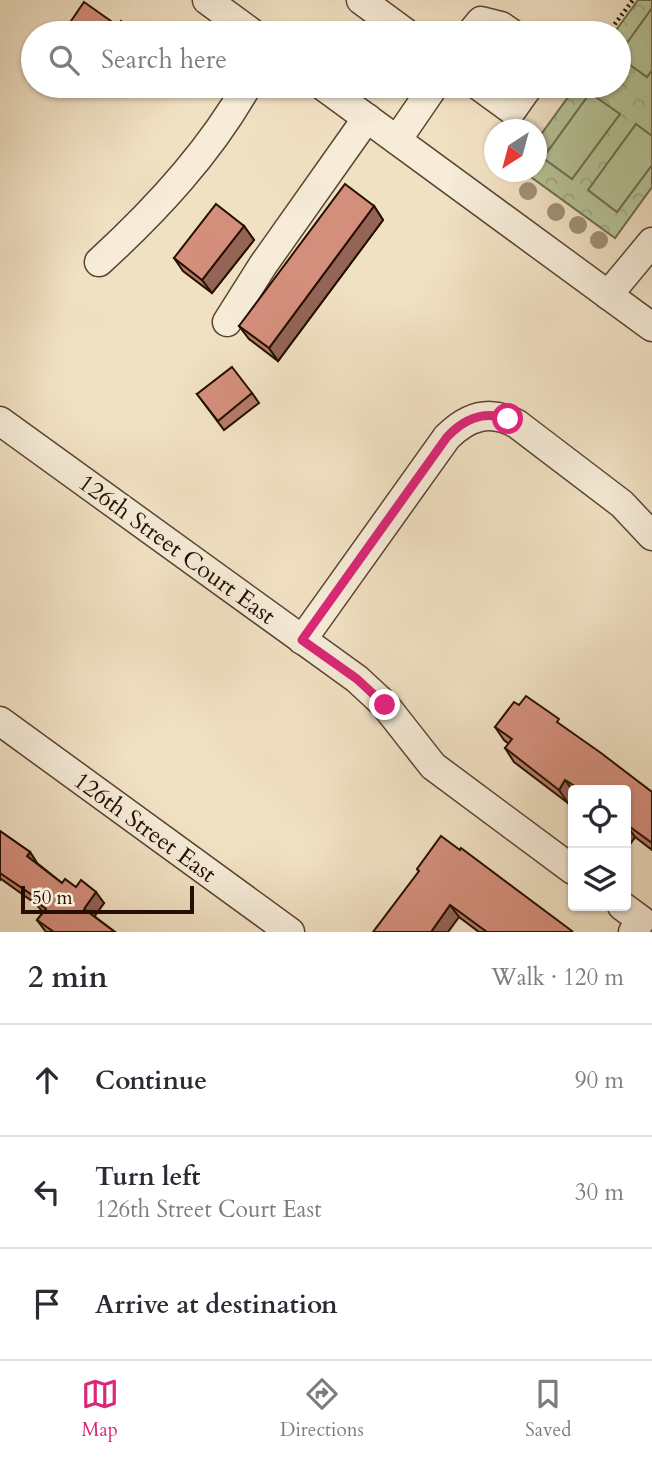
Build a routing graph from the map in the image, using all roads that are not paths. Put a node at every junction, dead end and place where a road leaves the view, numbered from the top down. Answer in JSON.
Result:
{"nodes":[{"id":1,"x":206,"y":0,"type":"edge"},
{"id":2,"x":361,"y":0,"type":"edge"},
{"id":3,"x":235,"y":21,"type":"edge"},
{"id":4,"x":390,"y":21,"type":"edge"},
{"id":5,"x":239,"y":98,"type":"edge"},
{"id":6,"x":340,"y":98,"type":"edge"},
{"id":7,"x":426,"y":98,"type":"edge"},
{"id":8,"x":495,"y":98,"type":"edge"},
{"id":9,"x":520,"y":98,"type":"edge"},
{"id":10,"x":367,"y":118,"type":"junction"},
{"id":11,"x":397,"y":140,"type":"junction"},
{"id":12,"x":652,"y":242,"type":"edge"},
{"id":13,"x":99,"y":262,"type":"dead end"},
{"id":14,"x":608,"y":295,"type":"junction"},
{"id":15,"x":227,"y":322,"type":"dead end"},
{"id":16,"x":652,"y":327,"type":"edge"},
{"id":17,"x":0,"y":421,"type":"edge"},
{"id":18,"x":652,"y":536,"type":"edge"},
{"id":19,"x":302,"y":640,"type":"junction"},
{"id":20,"x":0,"y":721,"type":"edge"},
{"id":21,"x":568,"y":866,"type":"edge"},
{"id":22,"x":290,"y":932,"type":"edge"}],
"edges":[{"from":1,"to":3,"type":"street"},
{"from":2,"to":4,"type":"street"},
{"from":5,"to":13,"type":"street"},
{"from":6,"to":10,"type":"street"},
{"from":7,"to":11,"type":"street"},
{"from":8,"to":9,"type":"street"},
{"from":10,"to":11,"type":"street"},
{"from":10,"to":15,"type":"street"},
{"from":11,"to":14,"type":"street"},
{"from":12,"to":14,"type":"street"},
{"from":14,"to":16,"type":"street"},
{"from":17,"to":19,"type":"street","name":"126th Street Court East"},
{"from":18,"to":19,"type":"street"},
{"from":19,"to":21,"type":"street","name":"126th Street Court East"},
{"from":20,"to":22,"type":"street","name":"126th Street East"}]}
